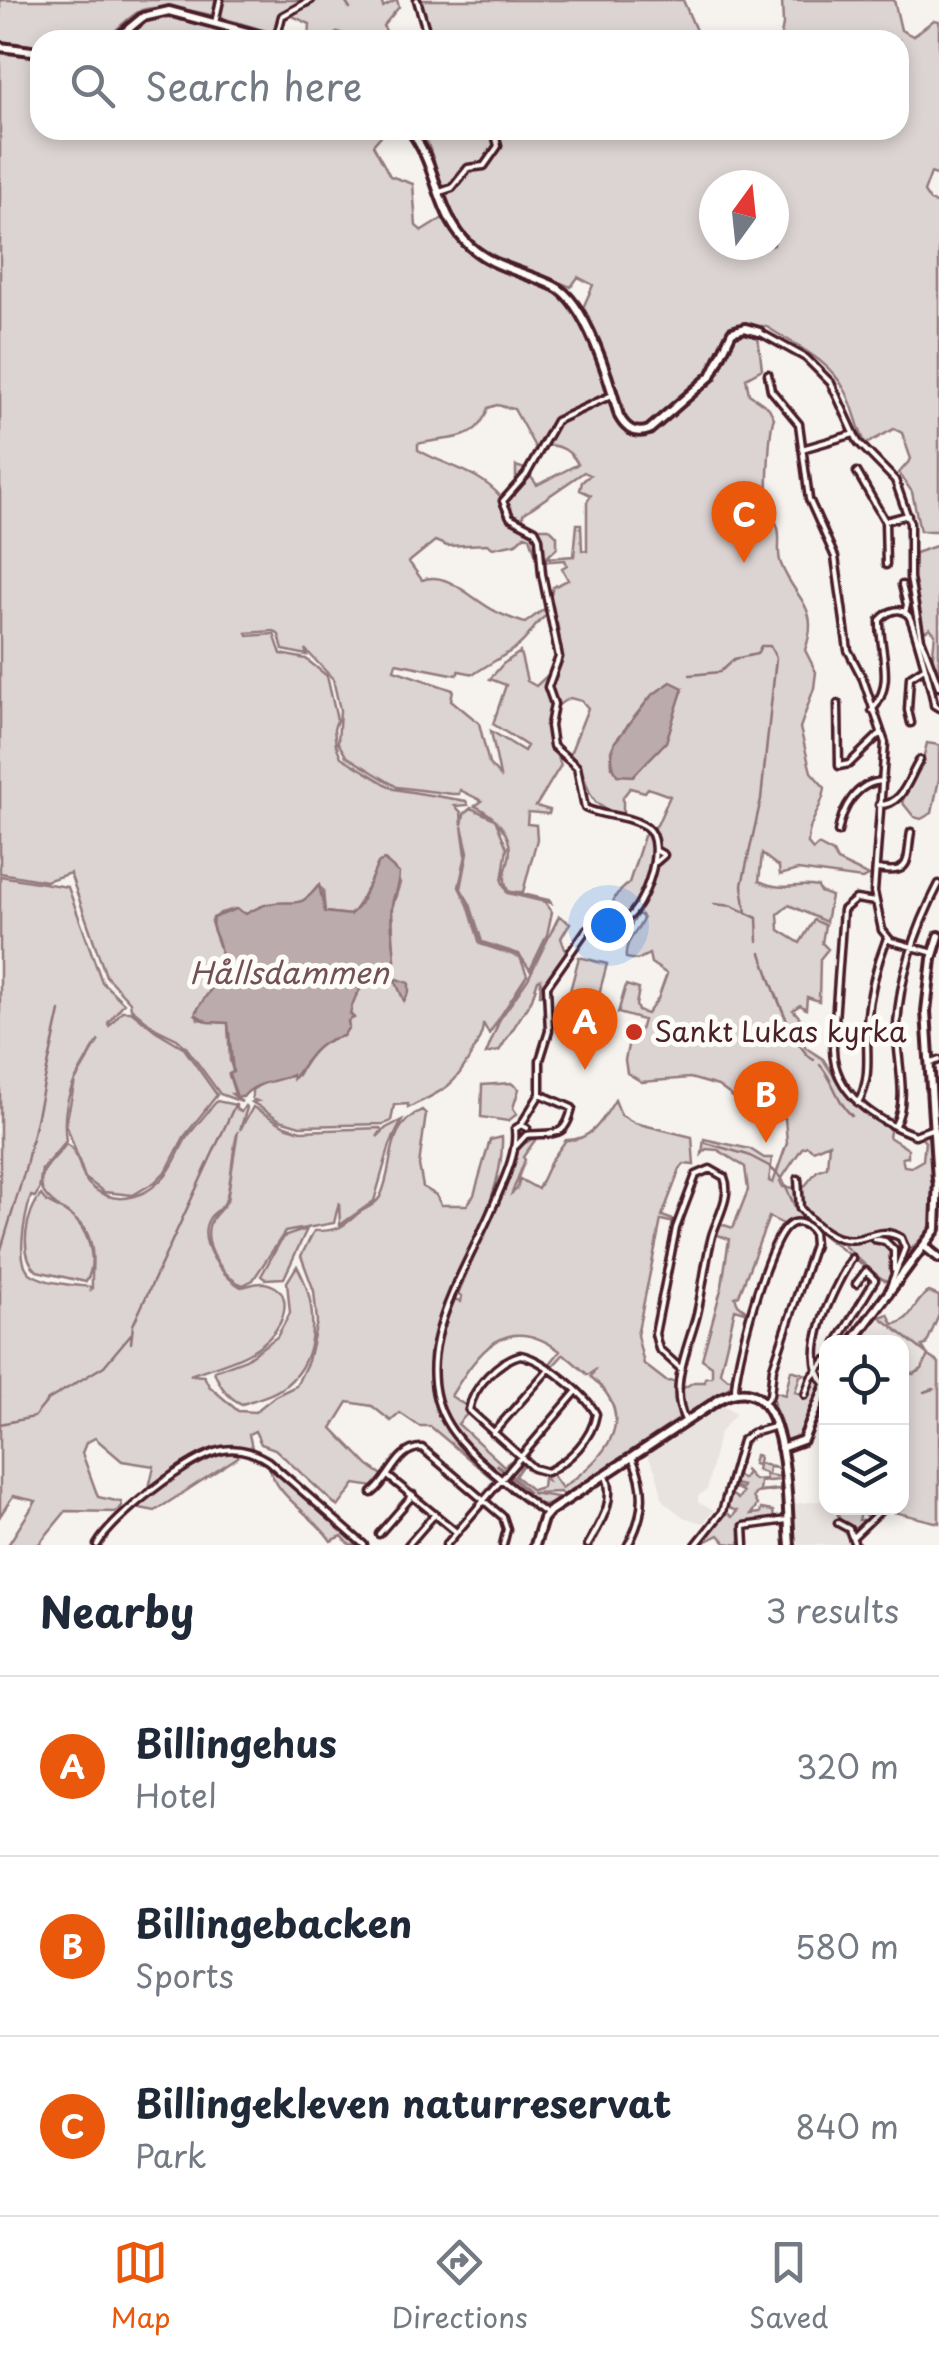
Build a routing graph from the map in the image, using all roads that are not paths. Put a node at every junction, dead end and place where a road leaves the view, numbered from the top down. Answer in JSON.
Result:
{"nodes":[{"id":1,"x":220,"y":0,"type":"edge"},
{"id":2,"x":311,"y":0,"type":"edge"},
{"id":3,"x":417,"y":0,"type":"edge"},
{"id":4,"x":216,"y":23,"type":"junction"},
{"id":5,"x":126,"y":30,"type":"edge"},
{"id":6,"x":241,"y":30,"type":"edge"},
{"id":7,"x":278,"y":30,"type":"edge"},
{"id":8,"x":427,"y":30,"type":"edge"},
{"id":9,"x":0,"y":48,"type":"edge"},
{"id":10,"x":30,"y":51,"type":"edge"},
{"id":11,"x":417,"y":140,"type":"edge"},
{"id":12,"x":496,"y":140,"type":"edge"},
{"id":13,"x":440,"y":192,"type":"junction"},
{"id":14,"x":760,"y":332,"type":"joint"},
{"id":15,"x":768,"y":374,"type":"dead end"},
{"id":16,"x":613,"y":395,"type":"junction"},
{"id":17,"x":854,"y":434,"type":"junction"},
{"id":18,"x":802,"y":450,"type":"junction"},
{"id":19,"x":856,"y":472,"type":"dead end"},
{"id":20,"x":908,"y":515,"type":"junction"},
{"id":21,"x":885,"y":521,"type":"junction"},
{"id":22,"x":886,"y":565,"type":"dead end"},
{"id":23,"x":902,"y":585,"type":"dead end"},
{"id":24,"x":905,"y":612,"type":"junction"},
{"id":25,"x":924,"y":668,"type":"junction"},
{"id":26,"x":939,"y":688,"type":"edge"},
{"id":27,"x":838,"y":704,"type":"dead end"},
{"id":28,"x":939,"y":708,"type":"edge"},
{"id":29,"x":872,"y":710,"type":"junction"},
{"id":30,"x":912,"y":723,"type":"dead end"},
{"id":31,"x":881,"y":733,"type":"junction"},
{"id":32,"x":920,"y":760,"type":"dead end"},
{"id":33,"x":882,"y":780,"type":"junction"},
{"id":34,"x":879,"y":804,"type":"junction"},
{"id":35,"x":838,"y":832,"type":"dead end"},
{"id":36,"x":912,"y":832,"type":"dead end"},
{"id":37,"x":877,"y":869,"type":"junction"},
{"id":38,"x":939,"y":884,"type":"edge"},
{"id":39,"x":874,"y":902,"type":"junction"},
{"id":40,"x":939,"y":936,"type":"edge"},
{"id":41,"x":886,"y":938,"type":"junction"},
{"id":42,"x":912,"y":948,"type":"junction"},
{"id":43,"x":934,"y":952,"type":"junction"},
{"id":44,"x":939,"y":1060,"type":"edge"},
{"id":45,"x":929,"y":1064,"type":"junction"},
{"id":46,"x":540,"y":1094,"type":"junction"},
{"id":47,"x":858,"y":1102,"type":"junction"},
{"id":48,"x":895,"y":1125,"type":"junction"},
{"id":49,"x":934,"y":1128,"type":"junction"},
{"id":50,"x":524,"y":1131,"type":"junction"},
{"id":51,"x":516,"y":1136,"type":"junction"},
{"id":52,"x":516,"y":1146,"type":"junction"},
{"id":53,"x":937,"y":1155,"type":"edge"},
{"id":54,"x":798,"y":1179,"type":"dead end"},
{"id":55,"x":937,"y":1180,"type":"edge"},
{"id":56,"x":939,"y":1205,"type":"edge"},
{"id":57,"x":869,"y":1238,"type":"junction"},
{"id":58,"x":924,"y":1246,"type":"junction"},
{"id":59,"x":852,"y":1258,"type":"dead end"},
{"id":60,"x":939,"y":1258,"type":"edge"},
{"id":61,"x":894,"y":1272,"type":"junction"},
{"id":62,"x":856,"y":1284,"type":"dead end"},
{"id":63,"x":892,"y":1289,"type":"junction"},
{"id":64,"x":842,"y":1335,"type":"edge"},
{"id":65,"x":857,"y":1335,"type":"edge"},
{"id":66,"x":548,"y":1368,"type":"junction"},
{"id":67,"x":682,"y":1369,"type":"junction"},
{"id":68,"x":818,"y":1372,"type":"joint"},
{"id":69,"x":576,"y":1392,"type":"junction"},
{"id":70,"x":735,"y":1392,"type":"junction"},
{"id":71,"x":805,"y":1395,"type":"dead end"},
{"id":72,"x":819,"y":1401,"type":"edge"},
{"id":73,"x":764,"y":1402,"type":"junction"},
{"id":74,"x":686,"y":1422,"type":"junction"},
{"id":75,"x":777,"y":1426,"type":"junction"},
{"id":76,"x":494,"y":1434,"type":"junction"},
{"id":77,"x":780,"y":1448,"type":"junction"},
{"id":78,"x":521,"y":1457,"type":"junction"},
{"id":79,"x":632,"y":1458,"type":"junction"},
{"id":80,"x":606,"y":1476,"type":"junction"},
{"id":81,"x":389,"y":1477,"type":"junction"},
{"id":82,"x":503,"y":1478,"type":"junction"},
{"id":83,"x":372,"y":1493,"type":"dead end"},
{"id":84,"x":413,"y":1495,"type":"junction"},
{"id":85,"x":484,"y":1500,"type":"junction"},
{"id":86,"x":435,"y":1514,"type":"junction"},
{"id":87,"x":546,"y":1514,"type":"junction"},
{"id":88,"x":876,"y":1515,"type":"edge"},
{"id":89,"x":787,"y":1520,"type":"junction"},
{"id":90,"x":838,"y":1523,"type":"dead end"},
{"id":91,"x":456,"y":1532,"type":"junction"},
{"id":92,"x":380,"y":1534,"type":"dead end"},
{"id":93,"x":854,"y":1536,"type":"junction"},
{"id":94,"x":96,"y":1545,"type":"edge"},
{"id":95,"x":364,"y":1545,"type":"edge"},
{"id":96,"x":408,"y":1545,"type":"edge"},
{"id":97,"x":446,"y":1545,"type":"edge"},
{"id":98,"x":503,"y":1545,"type":"edge"},
{"id":99,"x":535,"y":1545,"type":"edge"},
{"id":100,"x":588,"y":1545,"type":"edge"},
{"id":101,"x":628,"y":1545,"type":"edge"},
{"id":102,"x":696,"y":1545,"type":"edge"},
{"id":103,"x":745,"y":1545,"type":"edge"},
{"id":104,"x":790,"y":1545,"type":"edge"},
{"id":105,"x":854,"y":1545,"type":"edge"}],
"edges":[{"from":1,"to":4,"type":"street"},
{"from":2,"to":7,"type":"street"},
{"from":3,"to":8,"type":"street"},
{"from":4,"to":5,"type":"street"},
{"from":4,"to":6,"type":"street"},
{"from":9,"to":10,"type":"street"},
{"from":11,"to":13,"type":"street"},
{"from":12,"to":13,"type":"street"},
{"from":13,"to":16,"type":"street"},
{"from":14,"to":16,"type":"street"},
{"from":14,"to":17,"type":"street"},
{"from":15,"to":18,"type":"street"},
{"from":16,"to":46,"type":"street"},
{"from":17,"to":18,"type":"street"},
{"from":17,"to":20,"type":"street"},
{"from":18,"to":29,"type":"street"},
{"from":19,"to":21,"type":"street"},
{"from":20,"to":21,"type":"street"},
{"from":20,"to":26,"type":"street"},
{"from":21,"to":22,"type":"street"},
{"from":23,"to":24,"type":"street"},
{"from":24,"to":25,"type":"street"},
{"from":24,"to":29,"type":"street"},
{"from":25,"to":28,"type":"street"},
{"from":25,"to":30,"type":"street"},
{"from":27,"to":31,"type":"street"},
{"from":29,"to":31,"type":"street"},
{"from":31,"to":33,"type":"street"},
{"from":32,"to":34,"type":"street"},
{"from":33,"to":34,"type":"street"},
{"from":33,"to":35,"type":"street"},
{"from":34,"to":37,"type":"street"},
{"from":36,"to":37,"type":"street"},
{"from":37,"to":39,"type":"street"},
{"from":38,"to":42,"type":"street"},
{"from":39,"to":41,"type":"street"},
{"from":39,"to":47,"type":"street"},
{"from":40,"to":43,"type":"street"},
{"from":41,"to":42,"type":"street"},
{"from":41,"to":47,"type":"street"},
{"from":42,"to":43,"type":"street"},
{"from":42,"to":48,"type":"street"},
{"from":43,"to":45,"type":"street"},
{"from":44,"to":45,"type":"street"},
{"from":45,"to":49,"type":"street"},
{"from":46,"to":50,"type":"street"},
{"from":46,"to":50,"type":"street"},
{"from":47,"to":48,"type":"street"},
{"from":48,"to":49,"type":"street"},
{"from":49,"to":53,"type":"street"},
{"from":50,"to":51,"type":"street"},
{"from":50,"to":51,"type":"street"},
{"from":50,"to":52,"type":"street"},
{"from":51,"to":52,"type":"street"},
{"from":52,"to":82,"type":"street"},
{"from":53,"to":55,"type":"street"},
{"from":54,"to":57,"type":"street"},
{"from":55,"to":56,"type":"street"},
{"from":56,"to":58,"type":"street"},
{"from":57,"to":61,"type":"street"},
{"from":57,"to":61,"type":"street"},
{"from":58,"to":60,"type":"street"},
{"from":58,"to":63,"type":"street"},
{"from":59,"to":68,"type":"street"},
{"from":61,"to":63,"type":"street"},
{"from":62,"to":64,"type":"street"},
{"from":63,"to":65,"type":"street"},
{"from":66,"to":69,"type":"street"},
{"from":66,"to":76,"type":"street"},
{"from":66,"to":76,"type":"street"},
{"from":67,"to":67,"type":"street"},
{"from":67,"to":74,"type":"street"},
{"from":68,"to":71,"type":"street"},
{"from":69,"to":78,"type":"street"},
{"from":69,"to":78,"type":"street"},
{"from":70,"to":73,"type":"street"},
{"from":70,"to":73,"type":"street"},
{"from":70,"to":74,"type":"street"},
{"from":72,"to":77,"type":"street"},
{"from":73,"to":75,"type":"street"},
{"from":74,"to":79,"type":"street"},
{"from":75,"to":77,"type":"street"},
{"from":75,"to":102,"type":"street"},
{"from":76,"to":78,"type":"street"},
{"from":77,"to":89,"type":"street"},
{"from":78,"to":82,"type":"street"},
{"from":79,"to":80,"type":"street"},
{"from":79,"to":101,"type":"street"},
{"from":80,"to":87,"type":"street"},
{"from":80,"to":100,"type":"street"},
{"from":81,"to":83,"type":"street"},
{"from":81,"to":84,"type":"street"},
{"from":81,"to":85,"type":"street"},
{"from":82,"to":85,"type":"street"},
{"from":82,"to":87,"type":"street"},
{"from":84,"to":86,"type":"street"},
{"from":84,"to":92,"type":"street"},
{"from":85,"to":91,"type":"street"},
{"from":85,"to":98,"type":"street"},
{"from":86,"to":91,"type":"street"},
{"from":86,"to":96,"type":"street"},
{"from":87,"to":99,"type":"street"},
{"from":88,"to":93,"type":"street"},
{"from":89,"to":103,"type":"street"},
{"from":89,"to":104,"type":"street"},
{"from":90,"to":93,"type":"street"},
{"from":91,"to":97,"type":"street"},
{"from":93,"to":105,"type":"street"},
{"from":94,"to":95,"type":"street"}]}
